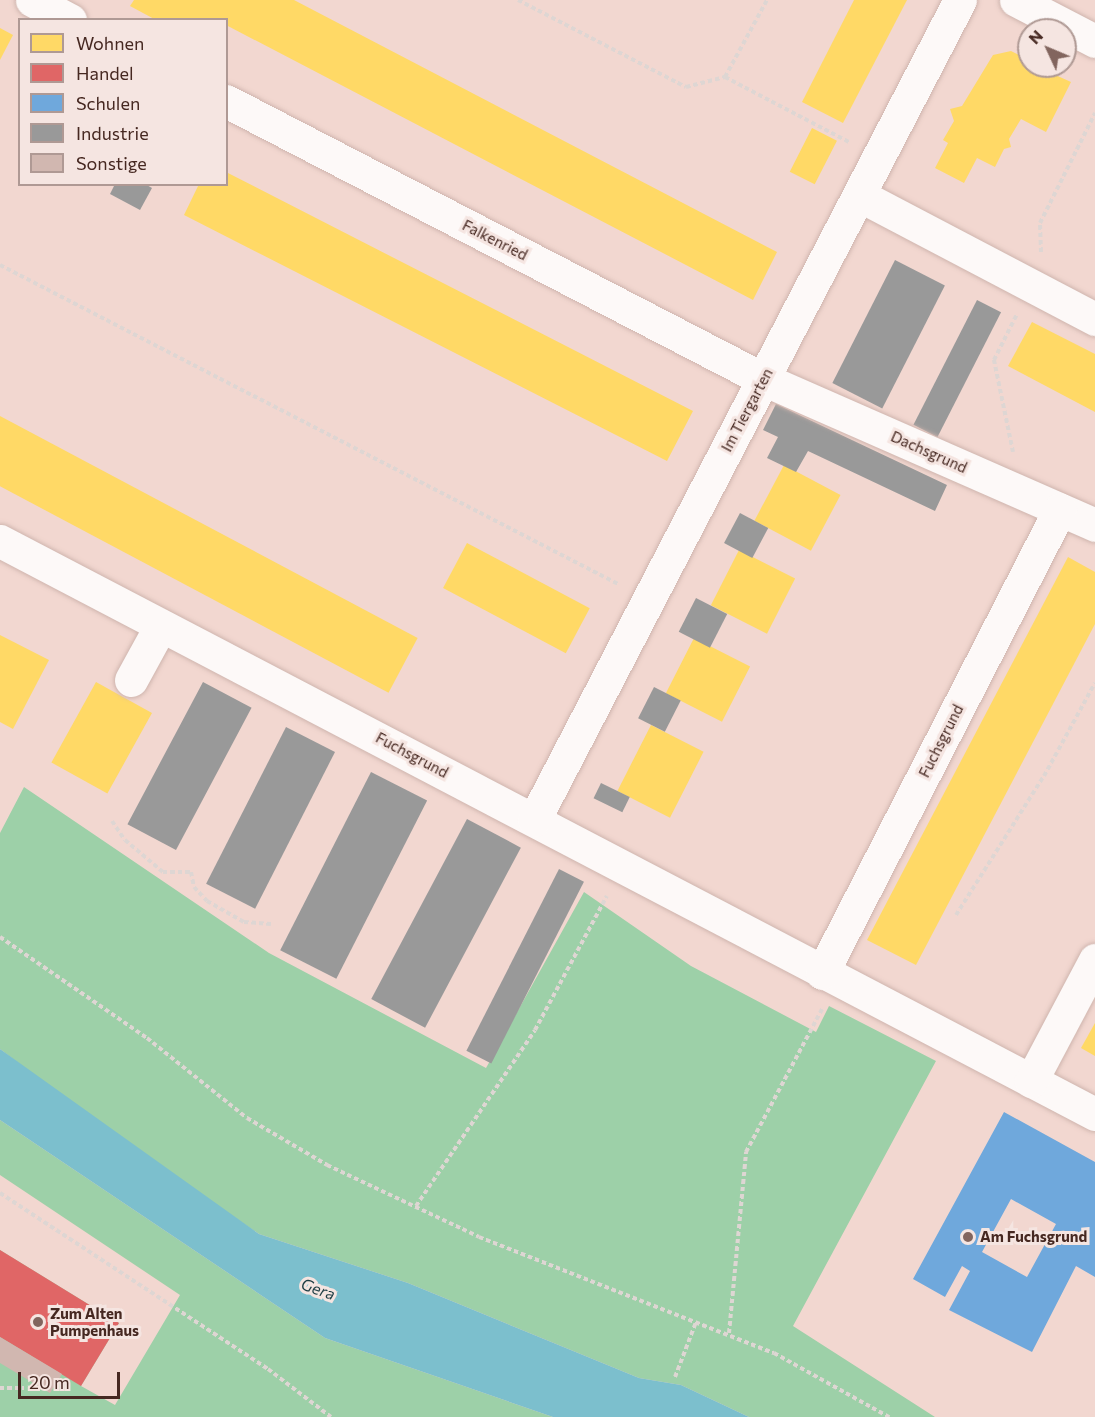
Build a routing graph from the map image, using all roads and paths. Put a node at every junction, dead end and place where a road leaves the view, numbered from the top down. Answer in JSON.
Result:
{"nodes":[{"id":1,"x":32,"y":0,"type":"edge"},
{"id":2,"x":518,"y":0,"type":"edge"},
{"id":3,"x":766,"y":0,"type":"edge"},
{"id":4,"x":960,"y":0,"type":"edge"},
{"id":5,"x":1016,"y":0,"type":"edge"},
{"id":6,"x":66,"y":18,"type":"edge"},
{"id":7,"x":1091,"y":29,"type":"edge"},
{"id":8,"x":725,"y":77,"type":"junction"},
{"id":9,"x":228,"y":102,"type":"edge"},
{"id":10,"x":878,"y":157,"type":"junction"},
{"id":11,"x":859,"y":195,"type":"junction"},
{"id":12,"x":0,"y":265,"type":"edge"},
{"id":13,"x":1095,"y":319,"type":"edge"},
{"id":14,"x":763,"y":379,"type":"junction"},
{"id":15,"x":1060,"y":508,"type":"junction"},
{"id":16,"x":1095,"y":525,"type":"edge"},
{"id":17,"x":0,"y":542,"type":"edge"},
{"id":18,"x":648,"y":599,"type":"junction"},
{"id":19,"x":160,"y":627,"type":"junction"},
{"id":20,"x":130,"y":680,"type":"dead end"},
{"id":21,"x":1095,"y":683,"type":"edge"},
{"id":22,"x":112,"y":820,"type":"dead end"},
{"id":23,"x":534,"y":820,"type":"junction"},
{"id":24,"x":622,"y":866,"type":"junction"},
{"id":25,"x":956,"y":915,"type":"dead end"},
{"id":26,"x":271,"y":924,"type":"dead end"},
{"id":27,"x":0,"y":937,"type":"edge"},
{"id":28,"x":1095,"y":960,"type":"edge"},
{"id":29,"x":830,"y":977,"type":"junction"},
{"id":30,"x":1031,"y":1081,"type":"junction"},
{"id":31,"x":1095,"y":1114,"type":"edge"},
{"id":32,"x":0,"y":1193,"type":"edge"},
{"id":33,"x":416,"y":1206,"type":"junction"},
{"id":34,"x":696,"y":1322,"type":"junction"},
{"id":35,"x":729,"y":1334,"type":"junction"},
{"id":36,"x":675,"y":1377,"type":"dead end"},
{"id":37,"x":0,"y":1388,"type":"edge"},
{"id":38,"x":24,"y":1388,"type":"dead end"},
{"id":39,"x":331,"y":1417,"type":"edge"},
{"id":40,"x":889,"y":1417,"type":"edge"}],
"edges":[{"from":1,"to":6,"type":"street"},
{"from":2,"to":8,"type":"path"},
{"from":3,"to":8,"type":"path"},
{"from":4,"to":10,"type":"street","name":"Im Tiergarten"},
{"from":5,"to":7,"type":"street"},
{"from":8,"to":10,"type":"path"},
{"from":9,"to":14,"type":"street","name":"Falkenried"},
{"from":10,"to":11,"type":"street","name":"Im Tiergarten"},
{"from":11,"to":13,"type":"street"},
{"from":11,"to":14,"type":"street","name":"Im Tiergarten"},
{"from":12,"to":18,"type":"path"},
{"from":14,"to":15,"type":"street","name":"Dachsgrund"},
{"from":14,"to":18,"type":"street","name":"Im Tiergarten"},
{"from":15,"to":16,"type":"street","name":"Dachsgrund"},
{"from":15,"to":29,"type":"street","name":"Fuchsgrund"},
{"from":17,"to":19,"type":"street","name":"Fuchsgrund"},
{"from":18,"to":23,"type":"street","name":"Im Tiergarten"},
{"from":19,"to":20,"type":"street"},
{"from":19,"to":23,"type":"street","name":"Fuchsgrund"},
{"from":21,"to":25,"type":"path"},
{"from":22,"to":26,"type":"path"},
{"from":23,"to":24,"type":"street","name":"Fuchsgrund"},
{"from":24,"to":29,"type":"street","name":"Fuchsgrund"},
{"from":24,"to":33,"type":"path"},
{"from":27,"to":33,"type":"path"},
{"from":28,"to":30,"type":"street"},
{"from":29,"to":30,"type":"street","name":"Fuchsgrund"},
{"from":29,"to":35,"type":"path"},
{"from":30,"to":31,"type":"street","name":"Fuchsgrund"},
{"from":32,"to":39,"type":"path"},
{"from":33,"to":34,"type":"path"},
{"from":34,"to":35,"type":"path"},
{"from":34,"to":36,"type":"path"},
{"from":35,"to":40,"type":"path"},
{"from":37,"to":38,"type":"path"}]}
